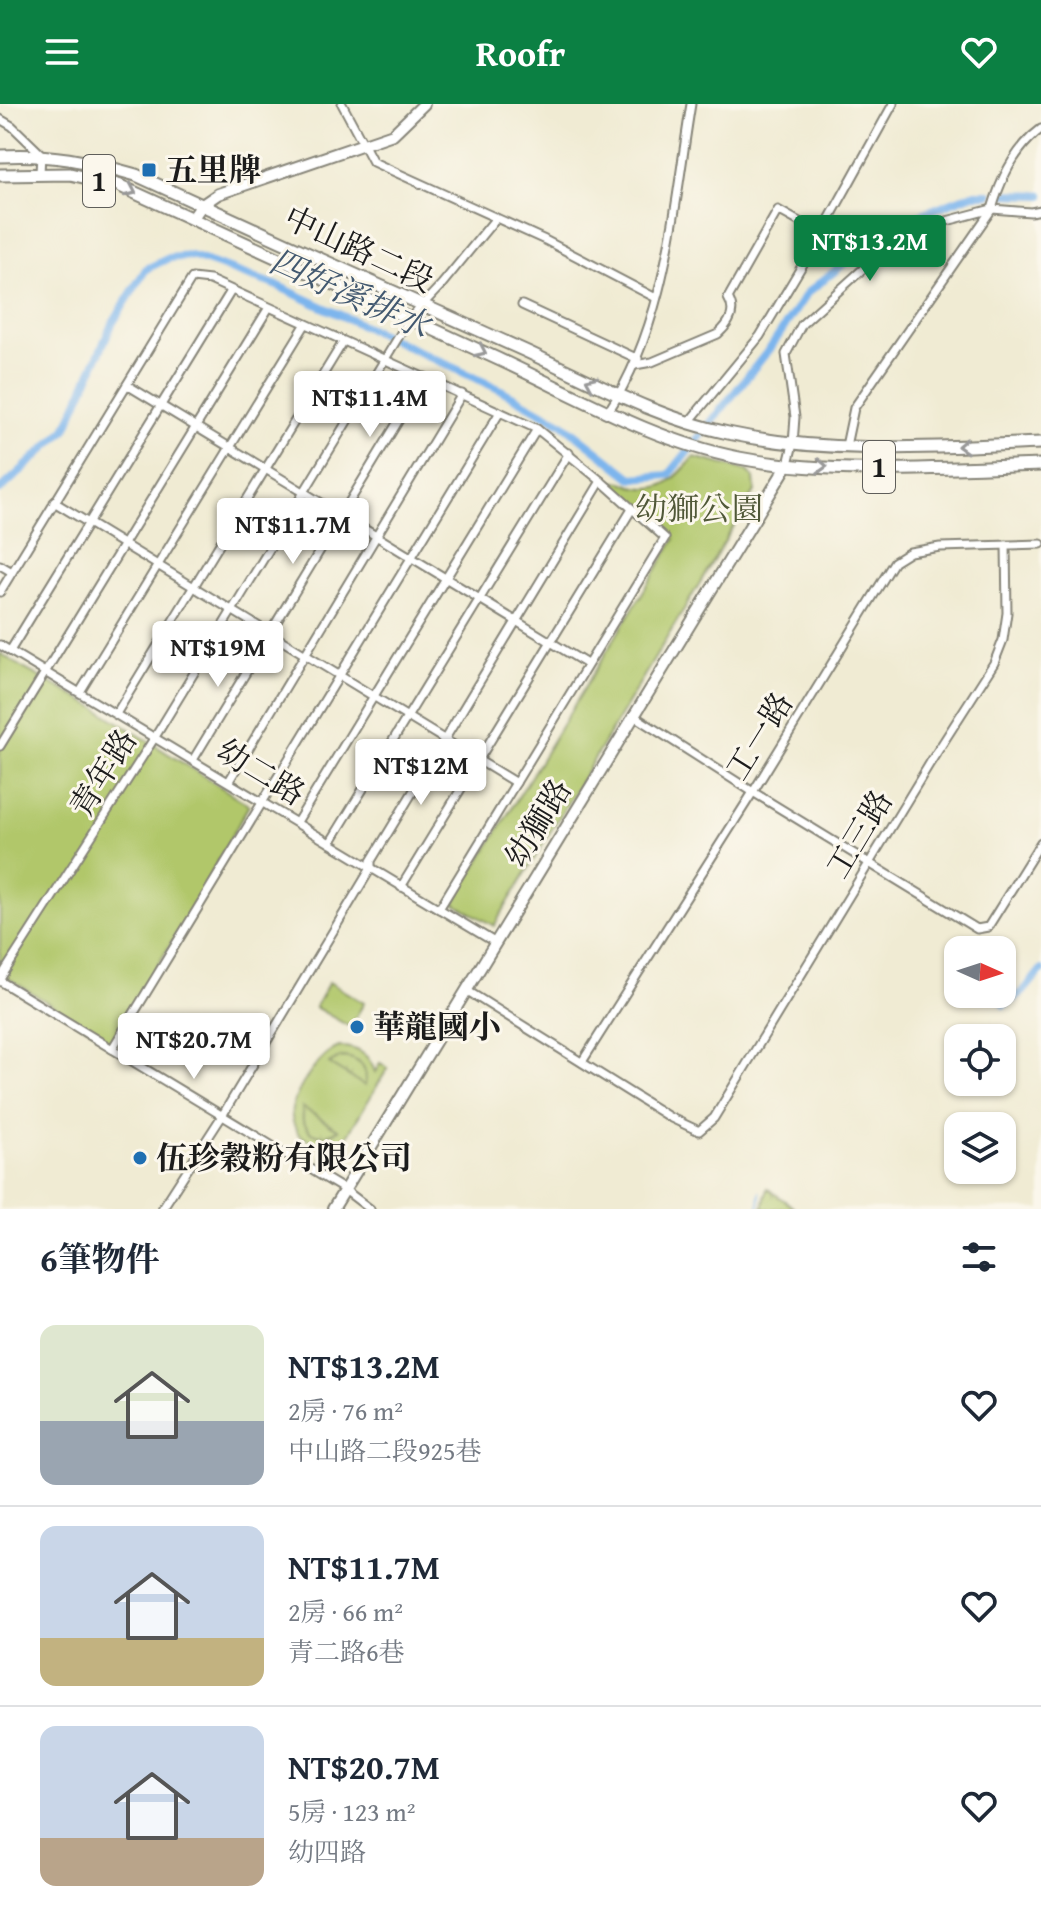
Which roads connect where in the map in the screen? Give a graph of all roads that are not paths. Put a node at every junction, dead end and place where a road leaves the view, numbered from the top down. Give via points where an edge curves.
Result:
1 (342, 104) edge
2 (424, 104) edge
3 (691, 104) edge
4 (893, 104) edge
5 (0, 119) edge
6 (1041, 129) edge
7 (363, 145) junction
8 (41, 154) junction
9 (0, 156) edge
10 (40, 173) junction
11 (0, 175) edge
12 (202, 205) junction
13 (992, 209) junction
14 (1041, 210) edge
15 (496, 218) junction
16 (192, 219) junction
17 (821, 234) junction
18 (231, 291) junction
19 (656, 298) junction
20 (522, 305) dead end
21 (422, 306) junction
22 (268, 309) junction
23 (410, 318) junction
24 (305, 325) junction
25 (343, 342) junction
26 (385, 359) junction
27 (636, 362) junction
28 (425, 377) junction
29 (127, 385) junction
30 (462, 394) junction
31 (619, 395) junction
32 (162, 406) junction
33 (500, 412) junction
34 (608, 412) junction
35 (689, 422) junction
36 (196, 428) junction
37 (537, 429) junction
38 (1041, 443) edge
39 (793, 444) junction
40 (846, 446) junction
41 (231, 448) junction
42 (569, 453) junction
43 (788, 464) junction
44 (1041, 465) edge
45 (266, 469) junction
46 (601, 481) junction
47 (304, 493) junction
48 (54, 502) junction
49 (632, 509) junction
50 (342, 516) junction
51 (89, 523) junction
52 (377, 537) junction
53 (1041, 544) edge
54 (125, 545) junction
55 (1006, 545) junction
56 (411, 558) junction
57 (0, 565) edge
58 (159, 566) junction
59 (12, 572) junction
60 (446, 580) junction
61 (194, 587) junction
62 (0, 592) edge
63 (480, 600) junction
64 (231, 611) junction
65 (516, 622) junction
66 (269, 633) junction
67 (551, 643) junction
68 (0, 645) edge
69 (10, 651) junction
70 (305, 655) junction
71 (587, 664) junction
72 (46, 672) junction
73 (339, 675) junction
74 (80, 692) junction
75 (373, 696) junction
76 (116, 714) junction
77 (634, 716) junction
78 (409, 718) junction
79 (155, 737) junction
80 (444, 739) junction
81 (0, 746) edge
82 (193, 760) junction
83 (478, 760) junction
84 (229, 781) junction
85 (516, 783) junction
86 (753, 792) junction
87 (262, 801) junction
88 (297, 822) junction
89 (1041, 842) edge
90 (330, 843) junction
91 (1032, 856) junction
92 (1041, 860) edge
93 (869, 863) junction
94 (371, 868) junction
95 (401, 887) junction
96 (439, 909) junction
97 (496, 943) junction
98 (0, 980) edge
99 (466, 990) junction
100 (112, 1049) junction
101 (582, 1062) junction
102 (222, 1116) junction
103 (345, 1190) junction
104 (162, 1209) edge
105 (333, 1209) edge
106 (370, 1209) edge

1 - 7 street
2 - 7 street via 393,134
3 - 19 street
4 - 17 street
5 - 8 street
6 - 13 street via 1028,138 1001,179
7 - 12 street via 218,194
7 - 15 street via 373,162
8 - 9 main road, 中山路二段 / 1
8 - 10 street
8 - 12 main road, 中山路二段 / 1 via 136,175
10 - 11 main road, 中山路二段 / 1
10 -> 16 main road, 中山路二段 / 1 via 118,185
12 - 16 street
12 - 21 main road, 中山路二段 / 1
13 - 14 street
13 - 39 street via 924,227 875,258 802,324 786,354 795,417
13 - 40 street via 854,408
15 - 19 street
15 - 21 street, 青年路
16 - 23 main road, 中山路二段 / 1
17 - 27 street via 778,210 728,298 732,315 727,326 652,362
17 - 35 street via 760,336
18 - 22 street
18 - 29 street via 192,278
18 - 32 street
19 - 27 street
20 - 27 street
21 - 23 street, 青年路
31 -> 21 main road, 中山路二段 / 1
22 - 24 street
22 - 36 street
23 - 26 street, 青年路
23 -> 34 main road, 中山路二段 / 1
24 - 25 street
24 - 41 street
25 - 26 street
25 - 45 street
26 - 28 street
26 - 47 street, 青年路
27 - 31 street
28 - 30 street
28 - 50 street
29 - 32 street
29 - 48 street
30 - 33 street
30 - 52 street
31 - 34 street
31 - 35 main road, 中山路二段 / 1
32 - 36 street
32 - 51 street
33 - 37 street
33 - 56 street
34 - 43 main road, 中山路二段 / 1 via 717,452
35 - 39 main road, 1
36 - 41 street
36 - 54 street
37 - 42 street
37 - 60 street
38 -> 40 main road, 1
39 - 40 main road, 1
39 - 43 street
41 - 45 street
41 - 58 street
42 - 46 street
42 - 63 street
43 -> 44 main road, 1
43 - 77 street, 幼獅路
45 - 47 street
45 - 61 street
46 - 49 street
46 - 65 street
47 - 50 street
47 - 64 street, 青年路
48 - 51 street
48 - 59 street
49 - 67 street
49 - 71 street via 665,538
50 - 52 street
50 - 66 street
51 - 54 street
51 - 69 street
52 - 56 street
52 - 70 street
53 - 55 street, 工一路
54 - 58 street
54 - 72 street
55 - 86 street, 工一路 via 940,547 910,552 894,562
55 - 93 street, 工三路 via 1007,613 994,663
56 - 60 street
56 - 73 street
57 - 59 street
58 - 61 street
58 - 74 street
59 - 62 street
60 - 63 street
60 - 75 street
61 - 64 street
61 - 76 street
63 - 65 street
63 - 78 street
64 - 66 street
64 - 79 street, 青年路
65 - 67 street
65 - 80 street
66 - 70 street
66 - 82 street
67 - 71 street
67 - 83 street
68 - 69 street, 幼二路
69 - 72 street, 幼二路
70 - 73 street
70 - 84 street
71 - 85 street
72 - 74 street, 幼二路
72 - 81 street
73 - 75 street
73 - 87 street
74 - 76 street, 幼二路
75 - 78 street
75 - 88 street
76 - 79 street, 幼二路
77 - 86 street
77 - 97 street, 幼獅路
78 - 80 street
78 - 90 street
79 - 82 street, 幼二路
79 - 98 street, 青年路
80 - 83 street
80 - 94 street
82 - 84 street, 幼二路
83 - 85 street
83 - 95 street
84 - 87 street, 幼二路
85 - 96 street
86 - 93 street
86 - 101 street, 工一路
87 - 88 street, 幼二路
87 - 100 street
88 - 90 street, 幼二路
89 - 91 street
90 - 94 street, 幼二路
91 - 92 street
91 - 93 street via 988,927 977,929
93 - 101 street, 工三路 via 714,1118 699,1131
94 - 95 street, 幼二路
94 - 102 street
95 - 96 street, 幼二路
96 - 97 street, 幼二路
97 - 99 street, 幼獅路
98 - 100 street
99 - 101 street
99 - 103 street, 幼獅路
100 - 102 street
102 - 103 street
102 - 104 street
103 - 105 street, 幼獅路
103 - 106 street

